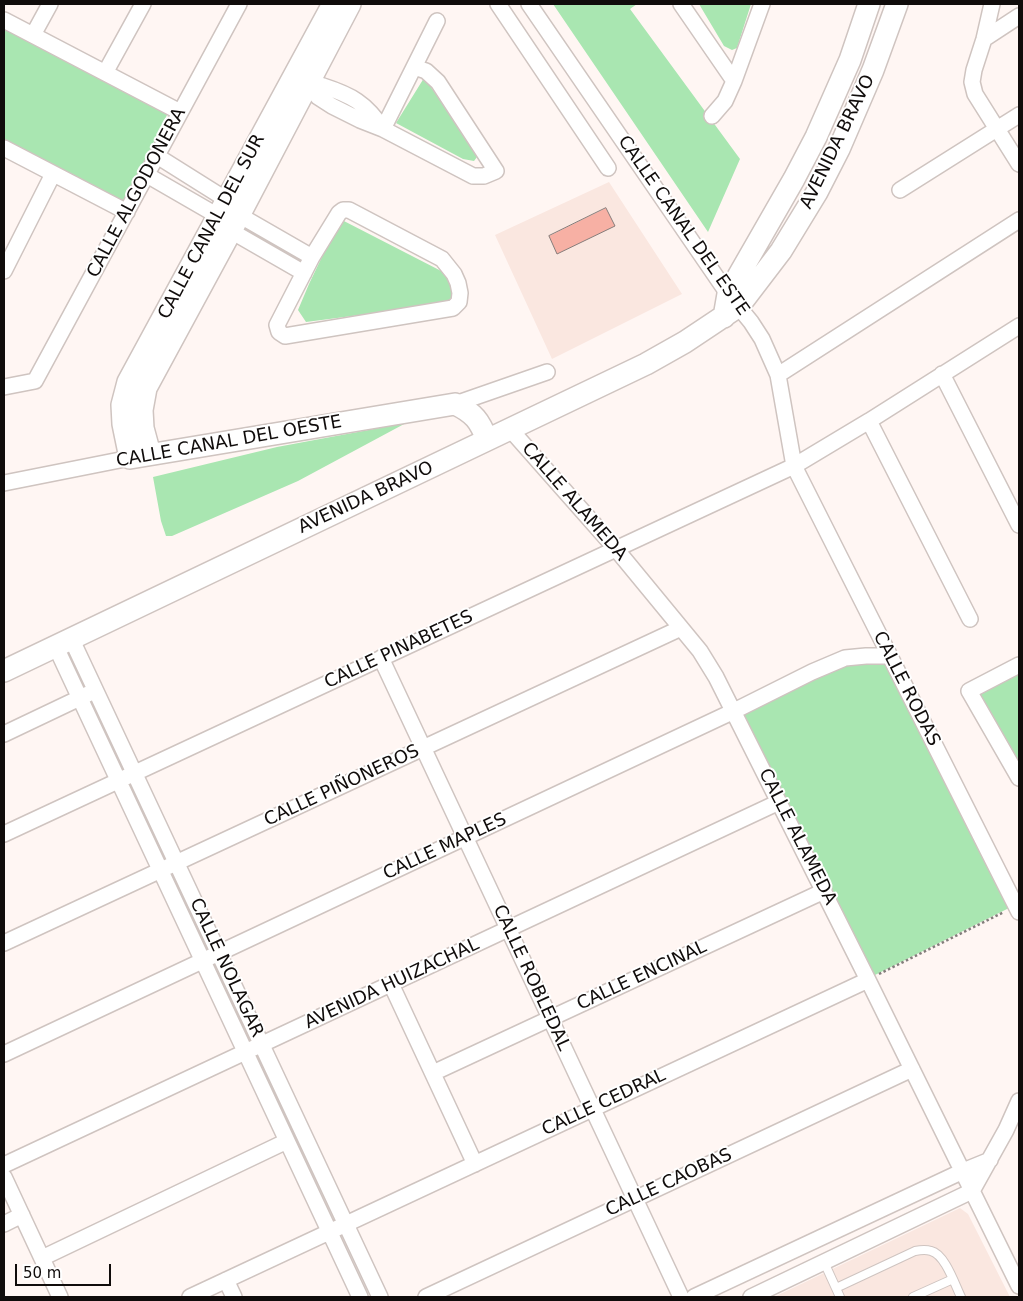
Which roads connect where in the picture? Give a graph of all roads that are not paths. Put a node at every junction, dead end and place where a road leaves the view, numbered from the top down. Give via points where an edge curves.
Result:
1 (50, 4) edge
2 (143, 4) edge
3 (238, 4) edge
4 (333, 4) edge
5 (350, 4) edge
6 (498, 4) edge
7 (529, 4) edge
8 (681, 4) edge
9 (762, 4) edge
10 (868, 4) edge
11 (897, 4) edge
12 (992, 4) edge
13 (1019, 16) edge
14 (4, 20) edge
15 (437, 21) dead end
16 (33, 35) junction
17 (984, 39) junction
18 (414, 67) junction
19 (105, 73) junction
20 (301, 80) junction
21 (734, 81) junction
22 (180, 112) junction
23 (1019, 115) edge
24 (712, 116) dead end
25 (382, 129) junction
26 (997, 129) junction
27 (816, 137) junction
28 (4, 148) edge
29 (839, 149) junction
30 (157, 156) junction
31 (1019, 164) edge
32 (608, 168) dead end
33 (53, 174) junction
34 (147, 174) junction
35 (900, 190) dead end
36 (126, 212) junction
37 (229, 215) junction
38 (1019, 220) edge
39 (312, 257) junction
40 (4, 271) edge
41 (304, 273) junction
42 (730, 305) junction
43 (1019, 326) edge
44 (547, 372) dead end
45 (942, 374) junction
46 (778, 375) junction
47 (4, 388) edge
48 (455, 404) junction
49 (869, 421) junction
50 (510, 429) junction
51 (487, 440) junction
52 (140, 456) junction
53 (794, 466) junction
54 (4, 483) edge
55 (1019, 525) edge
56 (616, 549) junction
57 (970, 619) dead end
58 (681, 628) junction
59 (63, 642) junction
60 (890, 656) junction
61 (381, 658) junction
62 (1019, 665) edge
63 (4, 671) edge
64 (96, 690) junction
65 (80, 698) junction
66 (734, 711) junction
67 (4, 734) edge
68 (423, 748) junction
69 (134, 773) junction
70 (1019, 778) edge
71 (118, 780) junction
72 (779, 802) junction
73 (4, 834) edge
74 (465, 837) junction
75 (176, 863) junction
76 (160, 870) junction
77 (824, 891) junction
78 (1018, 909) edge
79 (508, 929) junction
80 (4, 943) edge
81 (219, 953) junction
82 (203, 960) junction
83 (868, 980) junction
84 (391, 984) junction
85 (550, 1018) junction
86 (262, 1045) junction
87 (246, 1052) junction
88 (4, 1054) edge
89 (912, 1069) junction
90 (433, 1073) junction
91 (1019, 1101) edge
92 (592, 1109) junction
93 (287, 1141) junction
94 (990, 1160) junction
95 (475, 1164) junction
96 (4, 1166) edge
97 (962, 1171) junction
98 (4, 1177) edge
99 (972, 1191) junction
100 (635, 1199) junction
101 (22, 1216) junction
102 (4, 1224) edge
103 (346, 1224) junction
104 (330, 1232) junction
105 (42, 1258) junction
106 (824, 1262) junction
107 (953, 1279) junction
108 (226, 1280) junction
109 (1019, 1286) edge
110 (836, 1288) junction
111 (58, 1297) edge
112 (190, 1297) edge
113 (234, 1297) edge
114 (360, 1297) edge
115 (380, 1297) edge
116 (426, 1297) edge
117 (681, 1297) edge
118 (694, 1297) edge
119 (751, 1297) edge
120 (840, 1297) edge
121 (913, 1297) edge
122 (961, 1297) edge

1 - 16 street
2 - 19 street
3 - 22 street, CALLE ALGODONERA
4 - 20 main road, CALLE CANAL DEL SUR
5 - 20 main road, CALLE CANAL DEL SUR
6 - 32 street, CALLE CANAL DEL ESTE
7 - 42 street, CALLE CANAL DEL ESTE
8 - 21 street
9 - 21 street
10 - 27 main road, AVENIDA BRAVO via 850,60
11 - 29 main road, AVENIDA BRAVO
12 - 17 street
13 - 17 street
14 - 16 street
15 - 18 street
16 - 19 street
17 - 26 street via 972,82 975,94
18 - 25 street
18 - 25 street via 426,71 438,82 496,171 473,176
19 - 22 street
20 - 25 street via 332,106
20 - 37 main road, CALLE CANAL DEL SUR
21 - 24 street via 725,101
22 - 30 street, CALLE ALGODONERA
23 - 26 street
26 - 31 street
26 - 35 street
27 - 29 main road
27 - 42 main road, AVENIDA BRAVO
28 - 33 street
29 - 42 main road, AVENIDA BRAVO via 781,251
30 - 34 street, CALLE ALGODONERA
30 - 37 street
33 - 36 street
33 - 40 street
34 - 36 street, CALLE ALGODONERA
34 - 37 street
36 - 47 street, CALLE ALGODONERA via 35,381
37 - 39 street
37 - 41 street
37 - 52 main road, CALLE CANAL DEL SUR via 128,382 122,405 123,424
38 - 46 street
39 - 41 street
39 - 41 street via 339,214 349,210 442,259 458,283 459,302 453,308 285,336 277,325
42 - 46 street, CALLE CANAL DEL ESTE via 762,339
42 - 50 main road, AVENIDA BRAVO via 685,342 646,364
43 - 45 street, CALLE PINABETES
44 - 48 street, CALLE CANAL DEL OESTE
45 - 49 street, CALLE PINABETES
45 - 55 street
46 - 53 street, CALLE CANAL DEL ESTE
48 - 51 main road via 477,419
48 - 52 main road, CALLE CANAL DEL OESTE
49 - 53 street, CALLE PINABETES
49 - 57 street
50 - 51 main road, AVENIDA BRAVO
50 - 56 street, CALLE ALAMEDA
51 - 59 main road, AVENIDA BRAVO
52 - 54 street, CALLE CANAL DEL OESTE
53 - 56 street, CALLE PINABETES
53 - 60 street, CALLE RODAS
56 - 58 street, CALLE ALAMEDA
56 - 61 street, CALLE PINABETES
58 - 66 street, CALLE ALAMEDA via 700,651
58 - 68 street, CALLE PIÑONEROS
59 - 63 main road, AVENIDA BRAVO
59 - 64 street, CALLE NOLAGAR
59 - 65 street, CALLE NOLAGAR
60 - 66 street, CALLE MAPLES via 845,658
60 - 78 street, CALLE RODAS
61 - 68 street, CALLE ROBLEDAL
61 - 69 street, CALLE PINABETES
62 - 70 street via 969,691
64 - 65 street
64 - 69 street, CALLE NOLAGAR
65 - 67 street
65 - 71 street, CALLE NOLAGAR
66 - 72 street, CALLE ALAMEDA
66 - 74 street, CALLE MAPLES
68 - 74 street, CALLE ROBLEDAL
68 - 75 street, CALLE PIÑONEROS
69 - 71 street, CALLE PINABETES
69 - 75 street, CALLE NOLAGAR
71 - 73 street, CALLE PINABETES
71 - 76 street, CALLE NOLAGAR
72 - 77 street, CALLE ALAMEDA
72 - 79 street, AVENIDA HUIZACHAL
74 - 79 street, CALLE ROBLEDAL
74 - 81 street, CALLE MAPLES
75 - 76 street, CALLE PIÑONEROS
75 - 81 street, CALLE NOLAGAR
76 - 80 street, CALLE PIÑONEROS
76 - 82 street, CALLE NOLAGAR
77 - 83 street, CALLE ALAMEDA
77 - 85 street, CALLE ENCINAL
79 - 84 street, AVENIDA HUIZACHAL
79 - 85 street, CALLE ROBLEDAL
81 - 82 street, CALLE MAPLES
81 - 86 street, CALLE NOLAGAR
82 - 87 street, CALLE NOLAGAR
82 - 88 street, CALLE MAPLES
83 - 89 street, CALLE ALAMEDA
83 - 92 street, CALLE CEDRAL
84 - 86 street, AVENIDA HUIZACHAL
84 - 90 street
85 - 90 street, CALLE ENCINAL
85 - 92 street, CALLE ROBLEDAL
86 - 87 street, AVENIDA HUIZACHAL
86 - 103 street, CALLE NOLAGAR
87 - 93 street, CALLE NOLAGAR
87 - 96 street, AVENIDA HUIZACHAL
89 - 97 street, CALLE ALAMEDA
89 - 100 street, CALLE CAOBAS
90 - 95 street
91 - 94 street
92 - 95 street, CALLE CEDRAL
92 - 100 street, CALLE ROBLEDAL
93 - 104 street, CALLE NOLAGAR
93 - 105 street
94 - 97 street
94 - 99 street
95 - 103 street, CALLE CEDRAL
97 - 99 street, CALLE ALAMEDA
97 - 118 street
98 - 101 street
99 - 106 street
99 - 109 street, CALLE ALAMEDA
100 - 116 street, CALLE CAOBAS
100 - 117 street, CALLE ROBLEDAL
101 - 102 street
101 - 105 street
103 - 104 street, CALLE CEDRAL
103 - 115 street, CALLE NOLAGAR
104 - 108 street, CALLE CEDRAL
104 - 114 street, CALLE NOLAGAR
105 - 111 street
106 - 110 lane
106 - 119 street
107 - 110 lane via 940,1257 932,1251 923,1250
107 - 121 lane
107 - 122 lane
108 - 112 street, CALLE CEDRAL
108 - 113 street
110 - 120 lane

